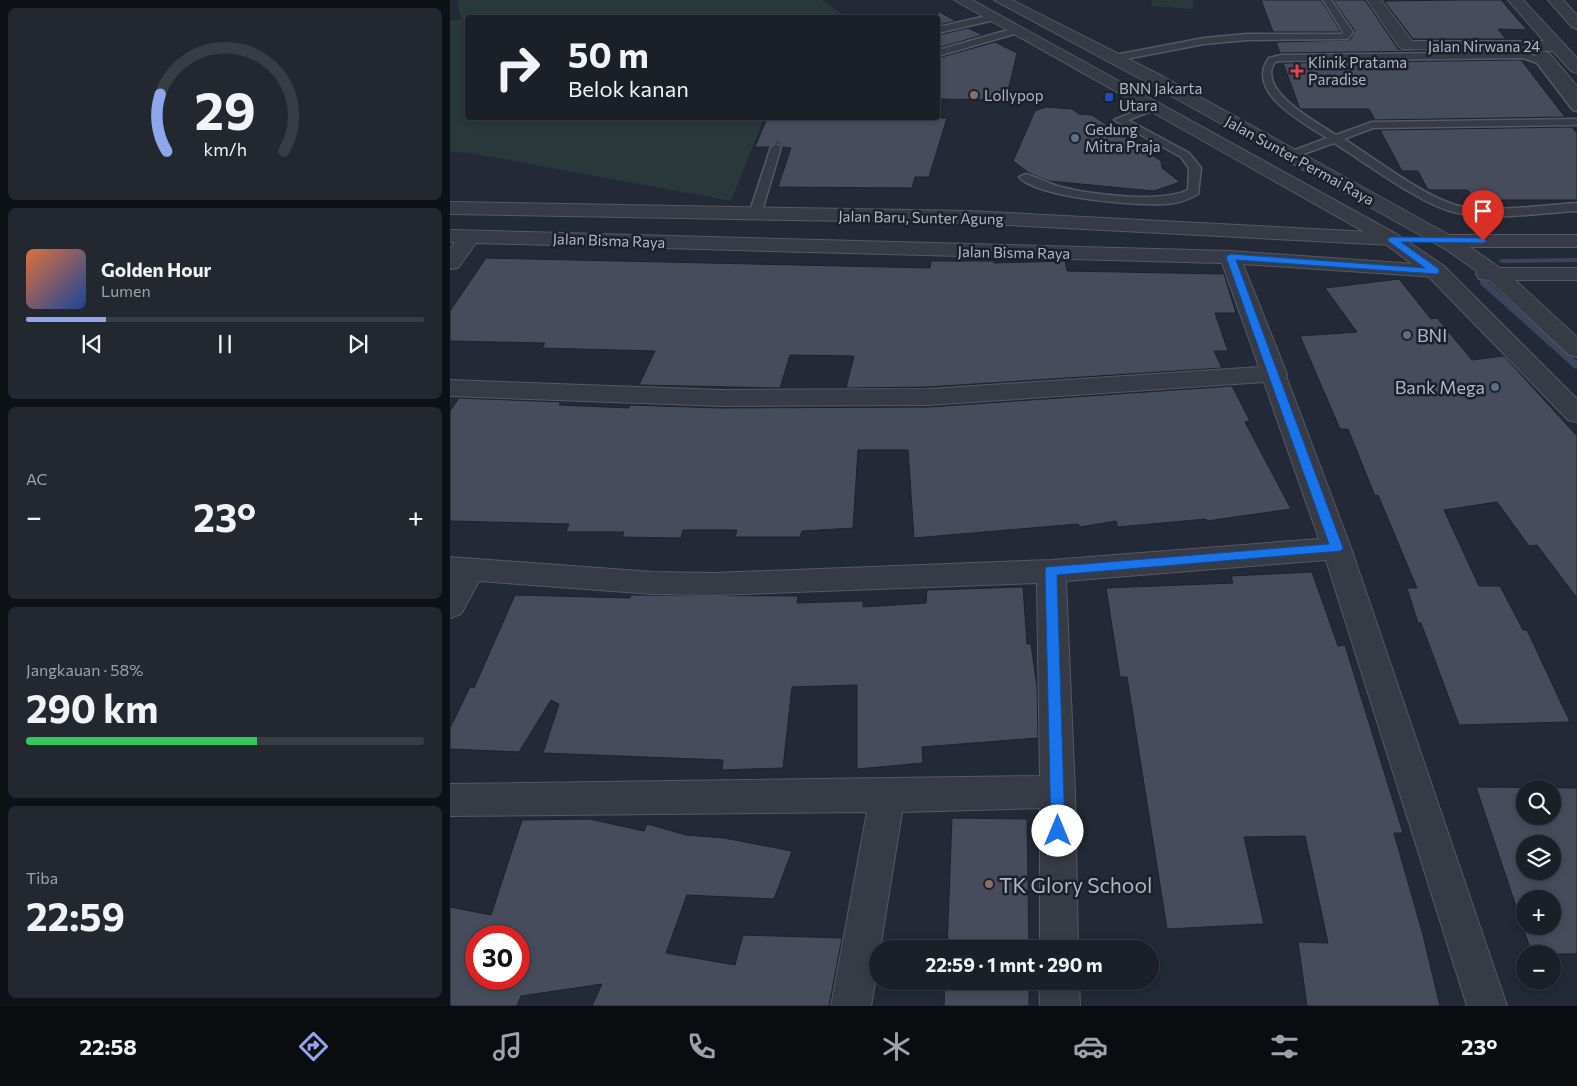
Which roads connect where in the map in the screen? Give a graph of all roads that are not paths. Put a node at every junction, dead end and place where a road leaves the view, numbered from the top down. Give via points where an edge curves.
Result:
1 (960, 0) edge
2 (1001, 0) edge
3 (1327, 0) edge
4 (1374, 0) edge
5 (1516, 0) edge
6 (1556, 1) edge
7 (1577, 2) edge
8 (992, 18) junction
9 (1577, 24) edge
10 (940, 30) edge
11 (1015, 31) junction
12 (1535, 46) junction
13 (1557, 46) junction
14 (940, 52) edge
15 (1115, 58) junction
16 (1577, 68) edge
17 (1577, 97) edge
18 (1153, 107) junction
19 (1577, 108) edge
20 (1577, 122) edge
21 (1335, 138) junction
22 (776, 147) dead end
23 (1291, 155) junction
24 (1025, 177) dead end
25 (1577, 207) edge
26 (450, 208) edge
27 (756, 214) junction
28 (460, 236) edge
29 (1392, 239) junction
30 (1445, 241) junction
31 (1577, 241) edge
32 (1230, 257) junction
33 (450, 263) edge
34 (1436, 271) junction
35 (1495, 274) junction
36 (1577, 274) edge
37 (1574, 350) edge
38 (1533, 357) junction
39 (1275, 374) junction
40 (450, 388) edge
41 (1577, 414) edge
42 (1337, 548) junction
43 (460, 569) edge
44 (1051, 571) junction
45 (450, 606) edge
46 (1058, 792) junction
47 (887, 796) junction
48 (450, 800) edge
49 (1059, 940) edge
50 (1059, 990) edge
51 (851, 1006) edge
52 (1060, 1006) edge
53 (1487, 1006) edge

1 - 8 street, Jalan Sunter Permai Raya
2 - 15 street, Jalan Sunter Permai Raya
3 - 15 lane via 1348,32 1345,37 1213,40
4 - 12 street, Jalan Nirwana 24 via 1405,44
5 - 13 street
6 - 7 street
6 - 9 street
8 - 10 lane
8 - 11 street, Jalan Sunter Permai Raya
11 - 14 lane
11 - 18 street, Jalan Sunter Permai Raya
12 - 13 street, Jalan Nirwana 24
12 - 17 street
13 - 16 street
15 - 23 street, Jalan Sunter Permai Raya
18 - 24 lane via 1119,120 1185,155 1195,168 1194,192 1180,199 1164,200 1069,193 1043,187
18 - 29 street, Jalan Sunter Permai Raya
19 - 21 lane via 1540,61 1533,57 1272,60 1268,67 1268,82 1287,108
20 - 21 lane via 1390,123 1372,125
21 - 23 lane
21 - 25 lane via 1428,197 1453,208 1481,212
22 - 27 lane
23 - 30 street, Jalan Sunter Permai Raya
26 - 27 street, Jalan Baru, Sunter Agung
27 - 29 street, Jalan Baru, Sunter Agung via 970,217
28 - 32 street, Jalan Bisma Raya
28 - 33 street
29 - 30 street
29 - 34 street, Jalan Sunter Permai Raya
30 - 31 street
30 - 35 street, Jalan Sunter Permai Raya
32 - 34 street, Jalan Bisma Raya
32 - 39 street
34 - 35 street, Jalan Bisma Raya
34 - 38 street, Jalan Sunter Permai Raya
35 - 36 street, Jalan Bisma Raya
35 - 37 street, Jalan Sunter Permai Raya
37 - 38 street
38 - 41 street, Jalan Sunter Permai Raya
39 - 40 street via 929,397 722,398
39 - 42 street
42 - 44 street
42 - 53 street
43 - 44 street via 653,583 714,584
43 - 45 street
44 - 46 street
46 - 47 street
46 - 49 street
47 - 48 street
47 - 51 street
50 - 52 street

